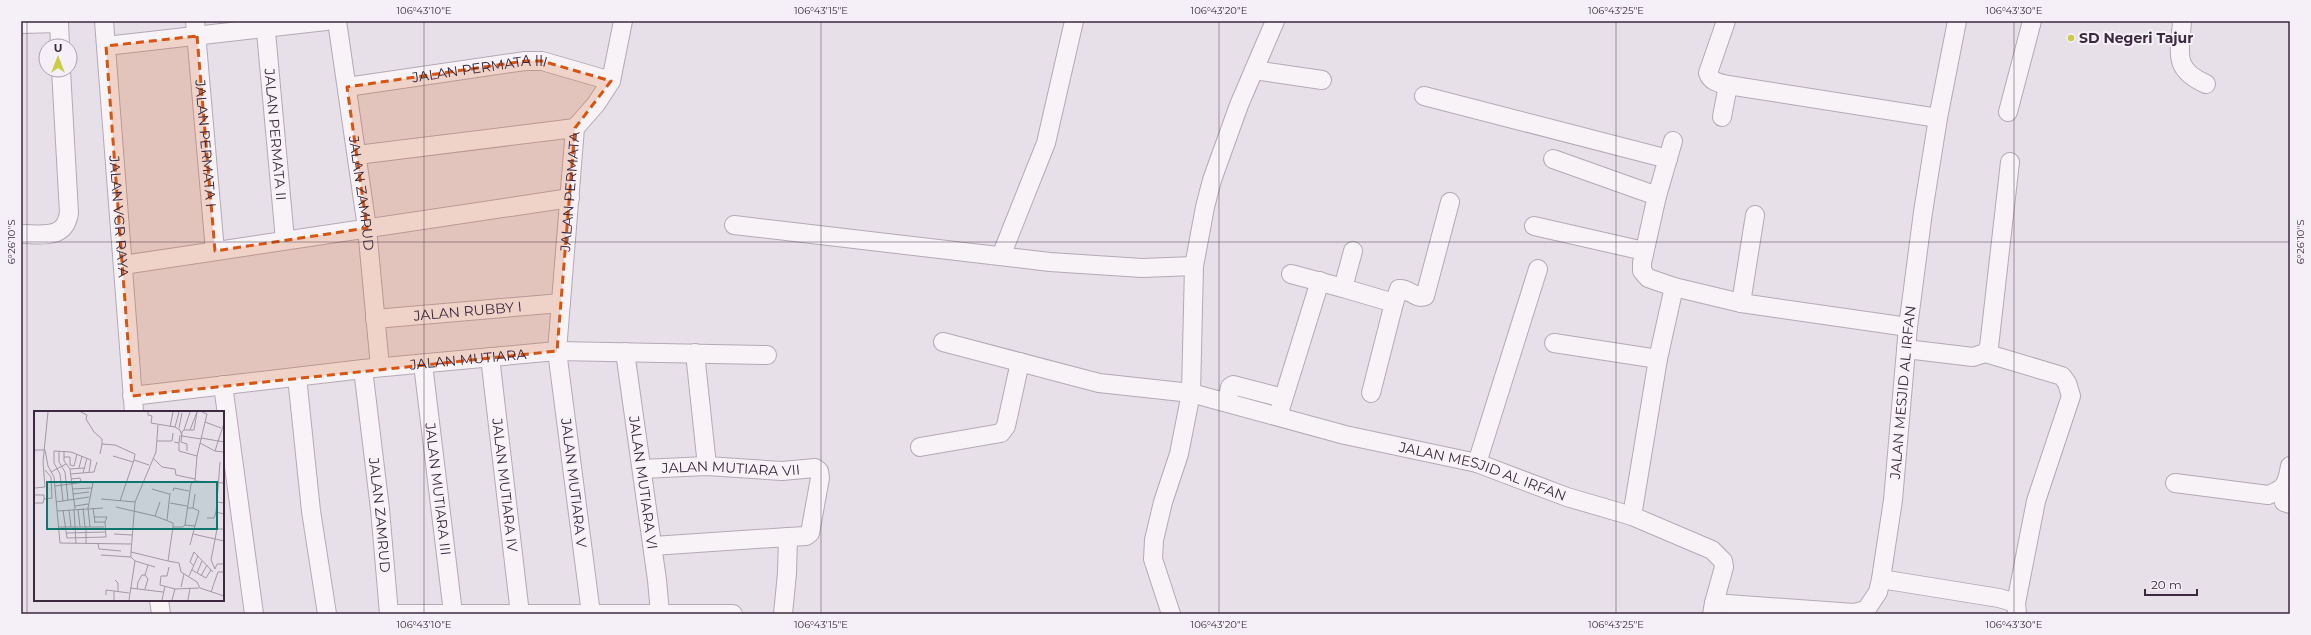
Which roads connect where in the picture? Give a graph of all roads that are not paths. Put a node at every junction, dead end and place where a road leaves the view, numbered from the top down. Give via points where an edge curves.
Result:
1 (104, 21) edge
2 (326, 21) edge
3 (337, 21) edge
4 (623, 21) edge
5 (1074, 21) edge
6 (1275, 21) edge
7 (1726, 21) edge
8 (1957, 21) edge
9 (2032, 21) edge
10 (2182, 21) edge
11 (59, 22) edge
12 (21, 24) edge
13 (266, 25) edge
14 (196, 28) edge
15 (60, 38) edge
16 (106, 46) junction
17 (1254, 70) junction
18 (61, 78) edge
19 (611, 80) junction
20 (1322, 80) dead end
21 (2206, 84) dead end
22 (1728, 85) junction
23 (347, 87) junction
24 (1424, 96) dead end
25 (2008, 112) dead end
26 (1722, 117) dead end
27 (1938, 118) junction
28 (575, 128) junction
29 (1673, 142) dead end
30 (357, 155) junction
31 (1668, 159) junction
32 (1553, 160) dead end
33 (2010, 162) dead end
34 (1657, 196) junction
35 (570, 198) junction
36 (1450, 202) dead end
37 (1755, 215) dead end
38 (734, 225) dead end
39 (1534, 226) dead end
40 (367, 228) junction
41 (21, 234) edge
42 (285, 240) junction
43 (215, 251) junction
44 (1353, 251) dead end
45 (1644, 251) junction
46 (1001, 256) junction
47 (123, 265) junction
48 (1194, 266) junction
49 (1538, 269) dead end
50 (1291, 274) dead end
51 (1320, 281) junction
52 (1674, 287) junction
53 (1343, 288) junction
54 (1394, 302) junction
55 (561, 303) junction
56 (1741, 303) junction
57 (375, 318) junction
58 (1908, 327) junction
59 (943, 342) dead end
60 (1554, 343) dead end
61 (1906, 349) junction
62 (557, 351) junction
63 (625, 352) junction
64 (695, 353) junction
65 (1985, 353) junction
66 (767, 355) dead end
67 (490, 357) junction
68 (1658, 359) junction
69 (1020, 362) junction
70 (423, 364) junction
71 (371, 368) junction
72 (297, 377) junction
73 (223, 385) junction
74 (1190, 394) junction
75 (1371, 394) dead end
76 (1283, 398) junction
77 (1227, 402) junction
78 (133, 404) edge
79 (1278, 416) junction
80 (920, 447) dead end
81 (1477, 463) junction
82 (707, 466) junction
83 (2290, 466) edge
84 (642, 469) junction
85 (2175, 483) dead end
86 (1632, 516) junction
87 (788, 537) junction
88 (652, 546) junction
89 (1881, 579) junction
90 (159, 601) edge
91 (2016, 608) edge
92 (1713, 609) edge
93 (161, 614) edge
94 (254, 614) edge
95 (327, 614) edge
96 (389, 614) edge
97 (396, 614) edge
98 (453, 614) edge
99 (520, 614) edge
100 (538, 614) edge
101 (585, 614) edge
102 (591, 614) edge
103 (599, 614) edge
104 (660, 614) edge
105 (733, 614) edge
106 (783, 614) edge
107 (1170, 614) edge

1 - 16 street, JALAN VGR RAYA
2 - 13 street
3 - 23 street, JALAN ZAMRUD
4 - 19 street, JALAN PERMATA
5 - 46 street via 1046,143
6 - 17 street
7 - 22 street via 1708,72 1714,81
8 - 27 street, JALAN MESJID AL IRFAN
9 - 25 street
10 - 21 street via 2182,67 2188,75
11 - 12 street
11 - 15 street
13 - 14 street
13 - 42 street, JALAN PERMATA II
14 - 16 street
14 - 43 street, JALAN PERMATA I
16 - 47 street, JALAN VGR RAYA
17 - 20 street
17 - 48 street via 1212,180
18 - 41 street via 68,222 56,233
19 - 23 street, JALAN PERMATA III via 542,61 525,61
19 - 28 street, JALAN PERMATA via 596,104
22 - 26 street
22 - 27 street
23 - 30 street, JALAN ZAMRUD
24 - 31 street
27 - 58 street, JALAN MESJID AL IRFAN
28 - 30 street
28 - 35 street, JALAN PERMATA
29 - 31 street
30 - 40 street, JALAN ZAMRUD
31 - 34 street
32 - 34 street
33 - 65 street via 1991,339
34 - 45 street
35 - 40 street
35 - 55 street, JALAN PERMATA
36 - 54 street via 1426,296 1420,297 1399,289
37 - 56 street
38 - 46 street
39 - 45 street
40 - 42 street
40 - 57 street, JALAN ZAMRUD
42 - 43 street
43 - 47 street
44 - 53 street
45 - 52 street via 1642,271 1648,278
46 - 48 street via 1142,268
47 - 78 street, JALAN VGR RAYA
48 - 74 street
49 - 81 street
50 - 51 street
51 - 53 street
51 - 76 street
52 - 56 street
52 - 68 street
53 - 54 street
54 - 75 street
55 - 57 street, JALAN RUBBY I
55 - 62 street, JALAN PERMATA
56 - 58 street
57 - 71 street, JALAN ZAMRUD
58 - 61 street, JALAN MESJID AL IRFAN
59 - 69 street, JALAN MESJID AL IRFAN
60 - 68 street
61 - 65 street via 1973,357
61 - 89 street, JALAN MESJID AL IRFAN via 1893,500
62 - 63 street, JALAN MUTIARA
62 - 67 street, JALAN MUTIARA
62 - 102 street, JALAN MUTIARA V
63 - 64 street, JALAN MUTIARA
63 - 84 street, JALAN MUTIARA VI
64 - 66 street, JALAN MUTIARA
64 - 82 street
65 - 91 street via 2062,376 2071,396 2036,501
67 - 70 street, JALAN MUTIARA
67 - 99 street, JALAN MUTIARA IV
68 - 86 street
69 - 74 street, JALAN MESJID AL IRFAN via 1099,384
69 - 80 street via 1006,426 1001,433
70 - 71 street, JALAN MUTIARA
70 - 98 street, JALAN MUTIARA III
71 - 72 street, JALAN MUTIARA
71 - 96 street, JALAN ZAMRUD
72 - 73 street, JALAN MUTIARA
72 - 95 street via 310,511
73 - 78 street, JALAN MUTIARA
73 - 94 street
74 - 77 street, JALAN MESJID AL IRFAN
74 - 107 street via 1179,454 1154,540 1153,559
76 - 77 street via 1233,385 1230,387
76 - 79 street
77 - 79 street, JALAN MESJID AL IRFAN
79 - 81 street, JALAN MESJID AL IRFAN via 1345,435
81 - 86 street, JALAN MESJID AL IRFAN via 1567,497
82 - 84 street, JALAN MUTIARA VII
82 - 87 street, JALAN MUTIARA VII via 782,471 815,468 819,471 810,533 806,536
83 - 85 street via 2288,480 2281,491 2268,495
84 - 88 street, JALAN MUTIARA VI
86 - 92 street, JALAN MESJID AL IRFAN via 1712,550 1720,556 1724,567
87 - 88 street
87 - 106 street
88 - 104 street, JALAN MUTIARA VI
89 - 91 street
89 - 92 street, JALAN MESJID AL IRFAN via 1873,602 1866,610 1854,613
90 - 93 street
97 - 98 street
98 - 99 street
99 - 100 street
100 - 101 street
103 - 104 street
104 - 105 street

